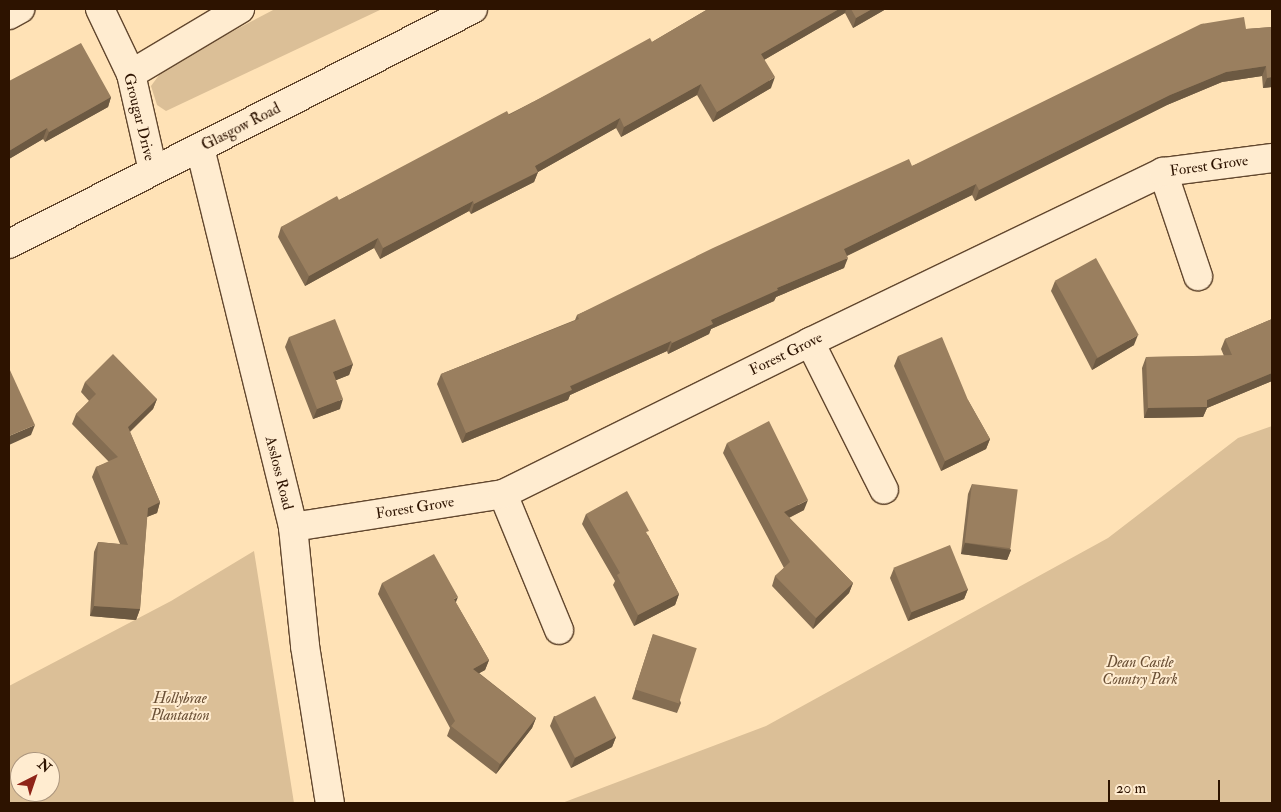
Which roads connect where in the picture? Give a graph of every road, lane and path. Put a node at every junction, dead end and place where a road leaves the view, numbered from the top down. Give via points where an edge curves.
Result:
1 (20, 9) edge
2 (100, 9) edge
3 (240, 9) edge
4 (473, 9) edge
5 (9, 15) edge
6 (130, 74) junction
7 (200, 148) junction
8 (1272, 158) edge
9 (153, 171) junction
10 (1163, 172) junction
11 (9, 244) edge
12 (1198, 276) dead end
13 (810, 342) junction
14 (884, 490) dead end
15 (503, 494) junction
16 (292, 527) junction
17 (559, 630) dead end
18 (330, 803) edge

1 - 5 street
2 - 6 street, Grougar Drive
3 - 6 street
4 - 7 street, Glasgow Road
6 - 9 street, Grougar Drive
7 - 9 street, Glasgow Road
7 - 16 street, Assloss Road
8 - 10 street, Forest Grove
9 - 11 street, Glasgow Road
10 - 12 street
10 - 13 street, Forest Grove
13 - 14 street
13 - 15 street, Forest Grove
15 - 16 street, Forest Grove
15 - 17 street
16 - 18 street, Assloss Road

